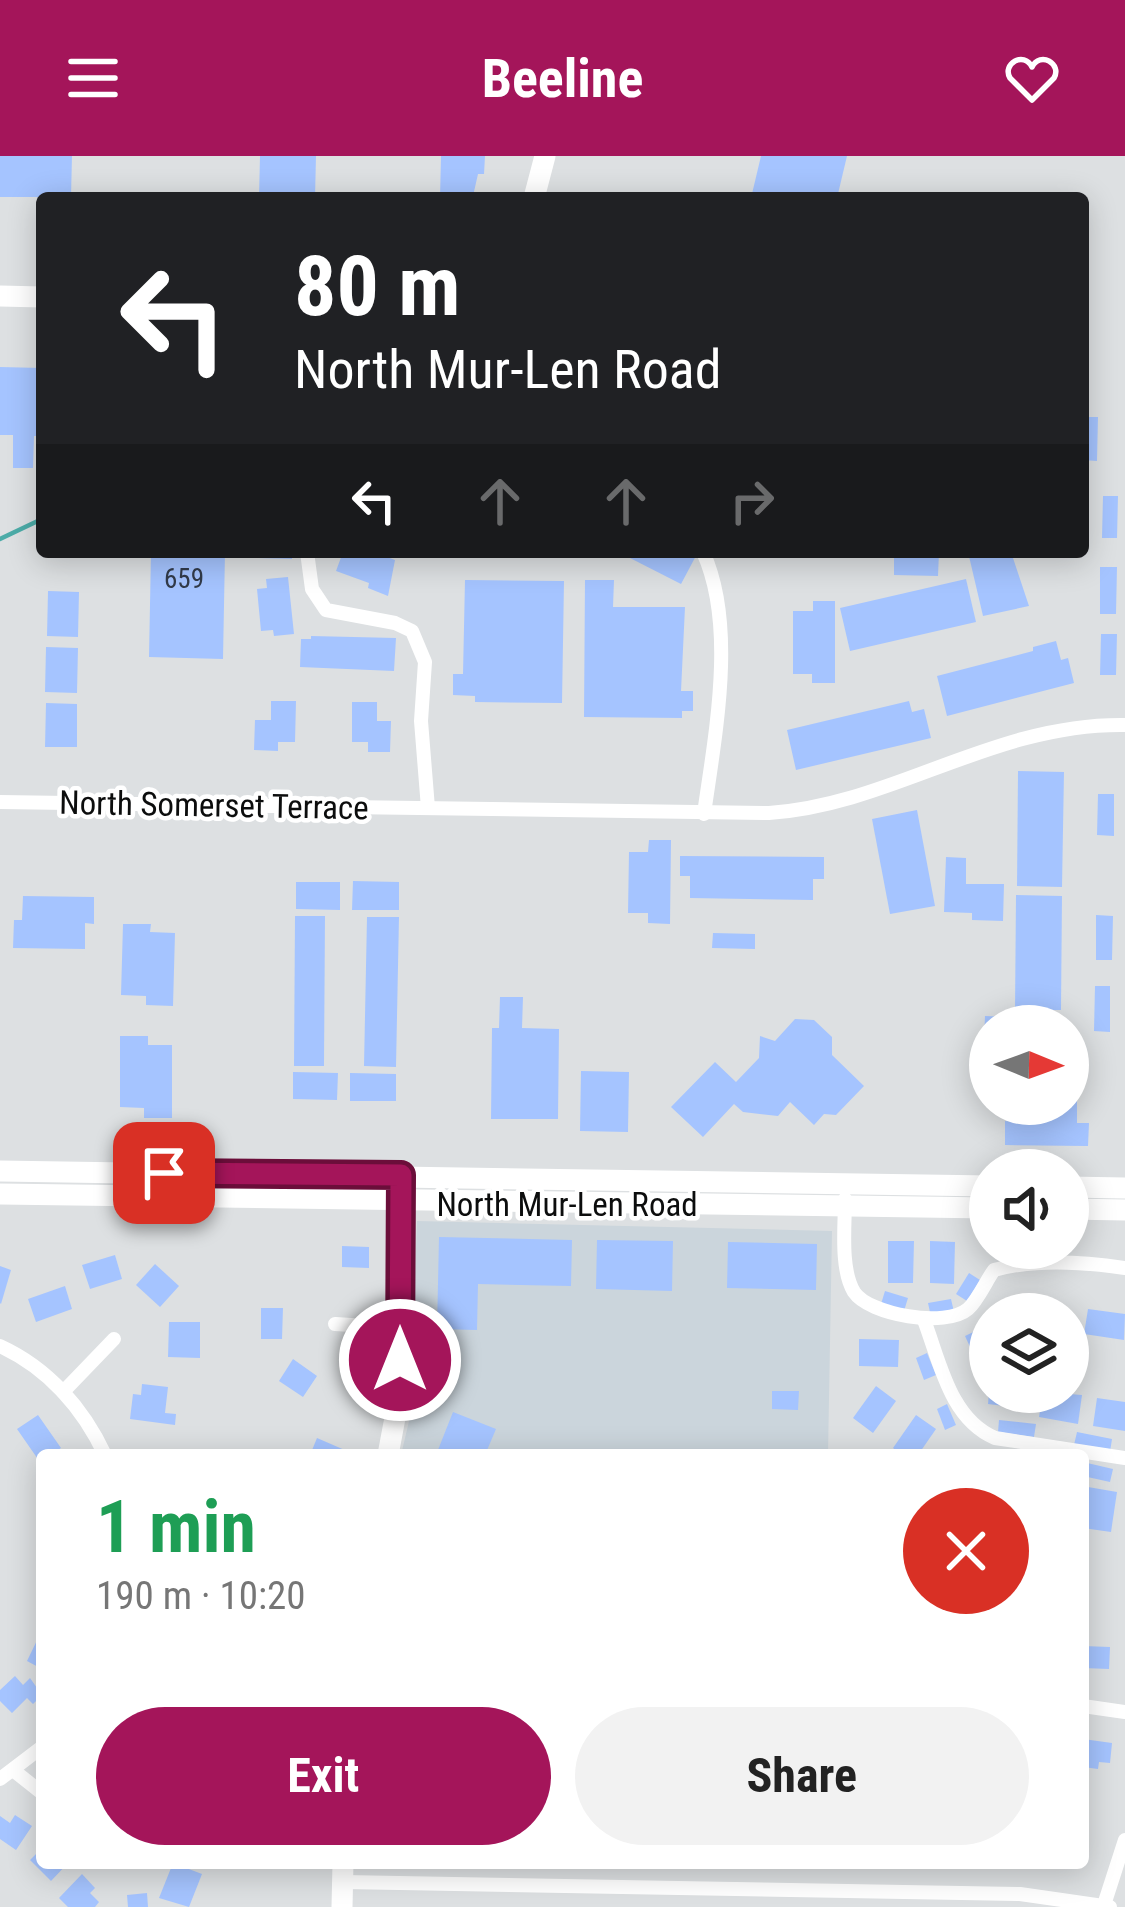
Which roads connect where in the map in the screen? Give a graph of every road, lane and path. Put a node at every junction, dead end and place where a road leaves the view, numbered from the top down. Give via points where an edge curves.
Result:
1 (545, 156) edge
2 (536, 192) edge
3 (0, 296) edge
4 (36, 297) edge
5 (308, 558) edge
6 (706, 558) edge
7 (1125, 725) edge
8 (0, 802) edge
9 (428, 808) junction
10 (704, 814) junction
11 (0, 1171) edge
12 (401, 1175) junction
13 (969, 1187) edge
14 (1089, 1187) edge
15 (1125, 1188) edge
16 (0, 1194) edge
17 (845, 1195) junction
18 (400, 1202) junction
19 (969, 1206) edge
20 (1089, 1209) edge
21 (1125, 1210) edge
22 (1125, 1268) edge
23 (924, 1320) junction
24 (335, 1324) dead end
25 (400, 1328) junction
26 (114, 1339) dead end
27 (0, 1346) edge
28 (63, 1392) junction
29 (102, 1449) edge
30 (389, 1449) edge
31 (1066, 1449) edge
32 (1089, 1452) edge
33 (1125, 1458) edge
34 (1089, 1707) edge
35 (1125, 1712) edge
36 (36, 1752) edge
37 (6, 1774) edge
38 (36, 1790) edge
39 (1125, 1840) edge
40 (343, 1873) edge
41 (1107, 1906) edge
42 (342, 1907) edge

1 - 2 main road
3 - 4 main road
5 - 9 street via 312,590 326,610 412,631 425,662
6 - 10 street via 720,608
7 - 10 street, North Somerset Terrace via 1054,730 981,749 818,808
8 - 9 street, North Somerset Terrace
9 - 10 street, North Somerset Terrace
11 - 12 main road, North Mur-Len Road
12 - 17 main road, North Mur-Len Road
12 - 18 main road
13 - 17 main road, North Mur-Len Road
14 - 15 main road
16 - 18 main road, North Mur-Len Road
17 - 18 main road, North Mur-Len Road
17 - 19 main road, North Mur-Len Road
17 - 23 street via 851,1289 862,1301
18 - 25 main road
20 - 21 main road
22 - 23 street via 1010,1265 994,1270 970,1308
23 - 31 street via 965,1420 995,1438
24 - 25 street
25 - 30 main road
26 - 28 street
27 - 28 street
28 - 29 street
32 - 33 street
34 - 35 street
36 - 37 street
37 - 38 street
39 - 41 street
40 - 41 street via 1020,1894
40 - 42 main road

